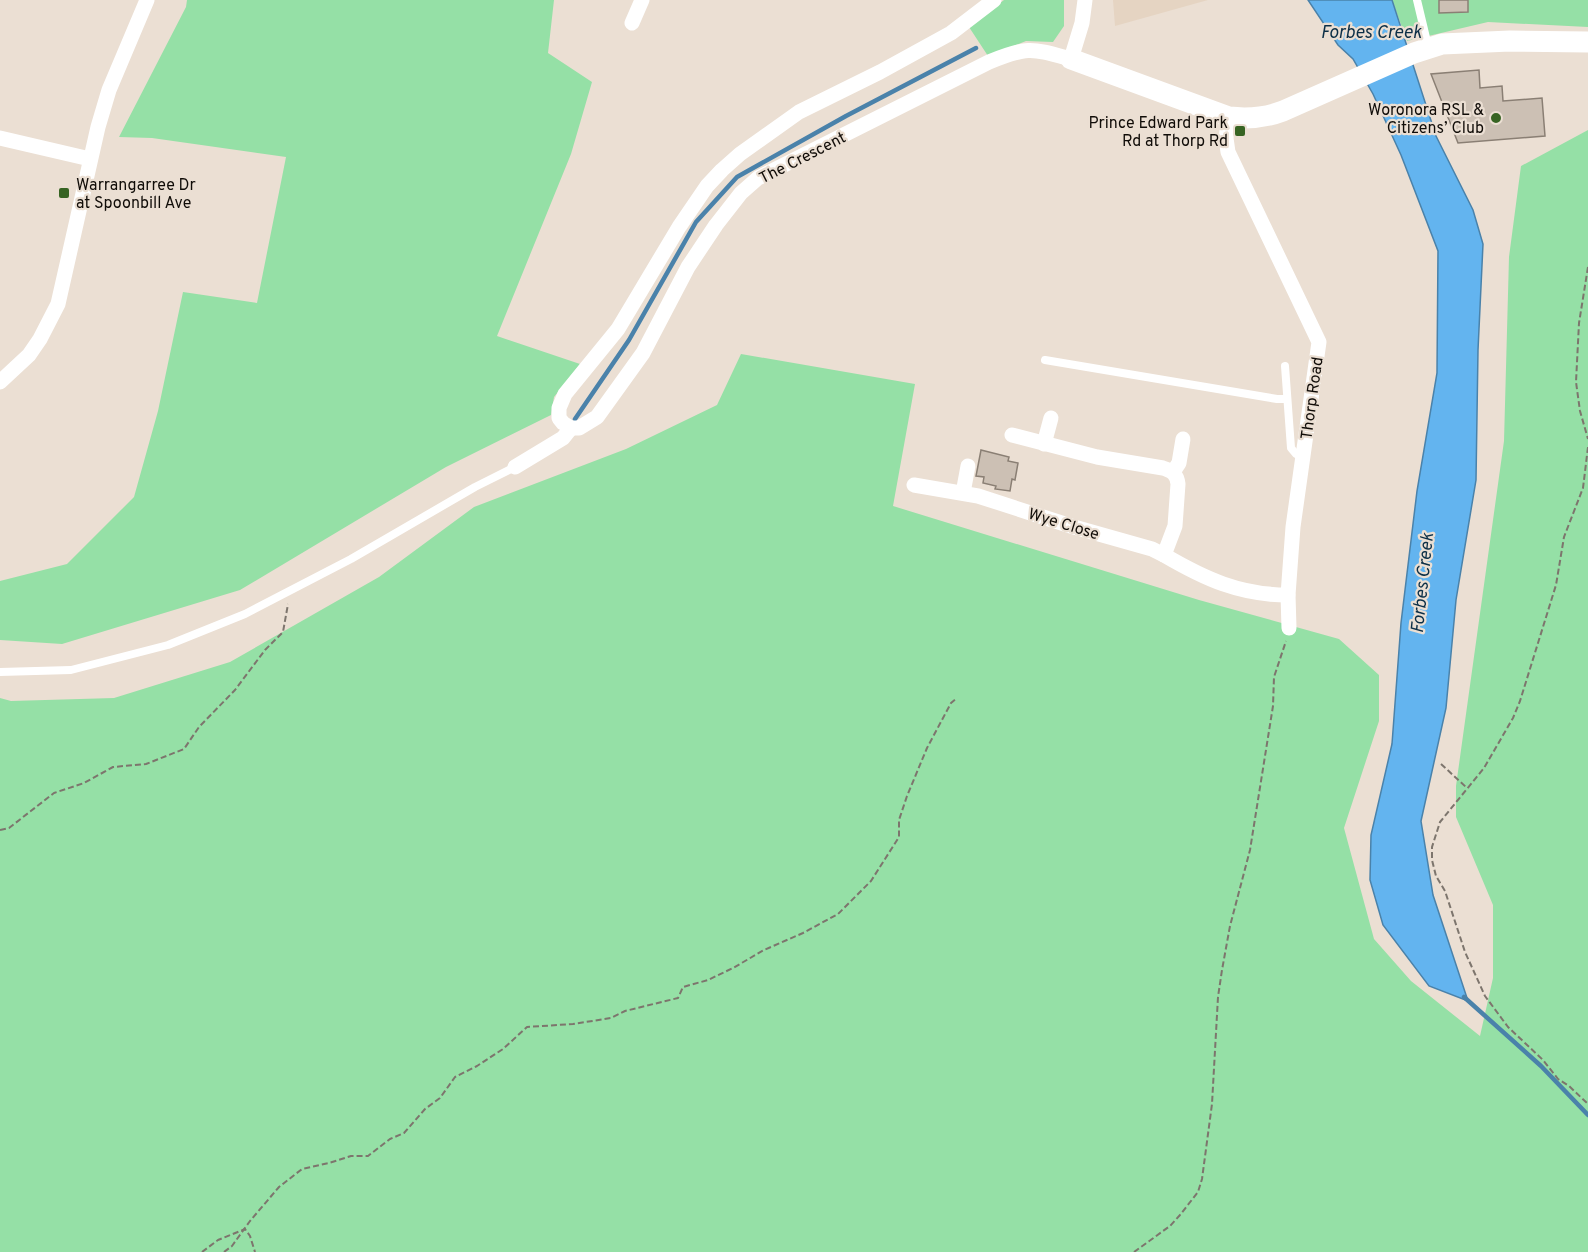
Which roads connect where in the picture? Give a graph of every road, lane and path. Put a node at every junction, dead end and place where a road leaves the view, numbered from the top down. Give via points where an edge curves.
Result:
1 (147, 0) edge
2 (642, 0) edge
3 (994, 0) edge
4 (1085, 0) edge
5 (1417, 0) edge
6 (633, 23) dead end
7 (1588, 42) edge
8 (1421, 50) junction
9 (1071, 59) junction
10 (1228, 117) junction
11 (0, 138) edge
12 (90, 159) junction
13 (1588, 267) edge
14 (1045, 360) dead end
15 (1285, 366) dead end
16 (0, 382) edge
17 (1287, 399) junction
18 (1051, 418) dead end
19 (571, 428) junction
20 (1012, 435) dead end
21 (1183, 439) dead end
22 (1588, 440) edge
23 (1044, 444) junction
24 (1588, 447) edge
25 (1303, 456) junction
26 (968, 466) dead end
27 (515, 467) joint
28 (1173, 472) junction
29 (914, 485) dead end
30 (963, 493) junction
31 (1164, 555) junction
32 (288, 591) junction
33 (1288, 595) junction
34 (1289, 628) joint
35 (0, 672) edge
36 (957, 698) dead end
37 (1441, 764) dead end
38 (1467, 788) junction
39 (0, 830) edge
40 (1588, 1104) edge
41 (245, 1229) junction
42 (202, 1252) edge
43 (224, 1252) edge
44 (255, 1252) edge
45 (1134, 1252) edge

1 - 12 street via 109,90
2 - 6 street
3 - 19 street, The Crescent via 951,33 799,112 722,170 679,227 618,329 565,394 559,418
4 - 9 street
5 - 8 lane
7 - 8 street via 1458,42
8 - 10 street via 1276,114
9 - 10 street
9 - 19 street, The Crescent via 1039,50 1016,51 750,184 688,267 643,352 597,417 579,428
10 - 25 street, Thorp Road via 1228,152 1319,342
11 - 12 street
12 - 16 street via 58,304 29,355
13 - 22 path via 1579,323 1576,382
14 - 17 lane
15 - 17 lane
17 - 25 lane via 1291,448
18 - 23 street
19 - 27 street, The Crescent via 563,438
20 - 23 street
21 - 28 street via 1179,463
23 - 28 street
24 - 38 path via 1583,488 1564,537 1556,585 1520,701 1484,768
25 - 33 street, Thorp Road
26 - 30 street
27 - 32 lane
28 - 31 street via 1178,478 1175,526
29 - 30 street, Wye Close
30 - 31 street, Wye Close
31 - 33 street, Wye Close via 1232,588
32 - 35 lane via 245,614 168,645 72,669
32 - 39 path via 283,632 184,749 146,764 113,766 84,783 54,793 9,828
33 - 34 street, Thorp Road
34 - 45 path via 1274,677 1265,764 1250,850 1222,970 1202,1179 1198,1192 1170,1226
36 - 41 path via 927,748 901,814 899,837 871,881 838,914 708,980 683,987 678,998 611,1018 527,1027 503,1049 455,1077 440,1098 404,1133 368,1156 351,1156 302,1169 279,1187
37 - 38 path
38 - 40 path via 1440,822 1431,847 1436,876 1485,996 1508,1028
41 - 42 path via 218,1240
41 - 43 path
41 - 44 path

